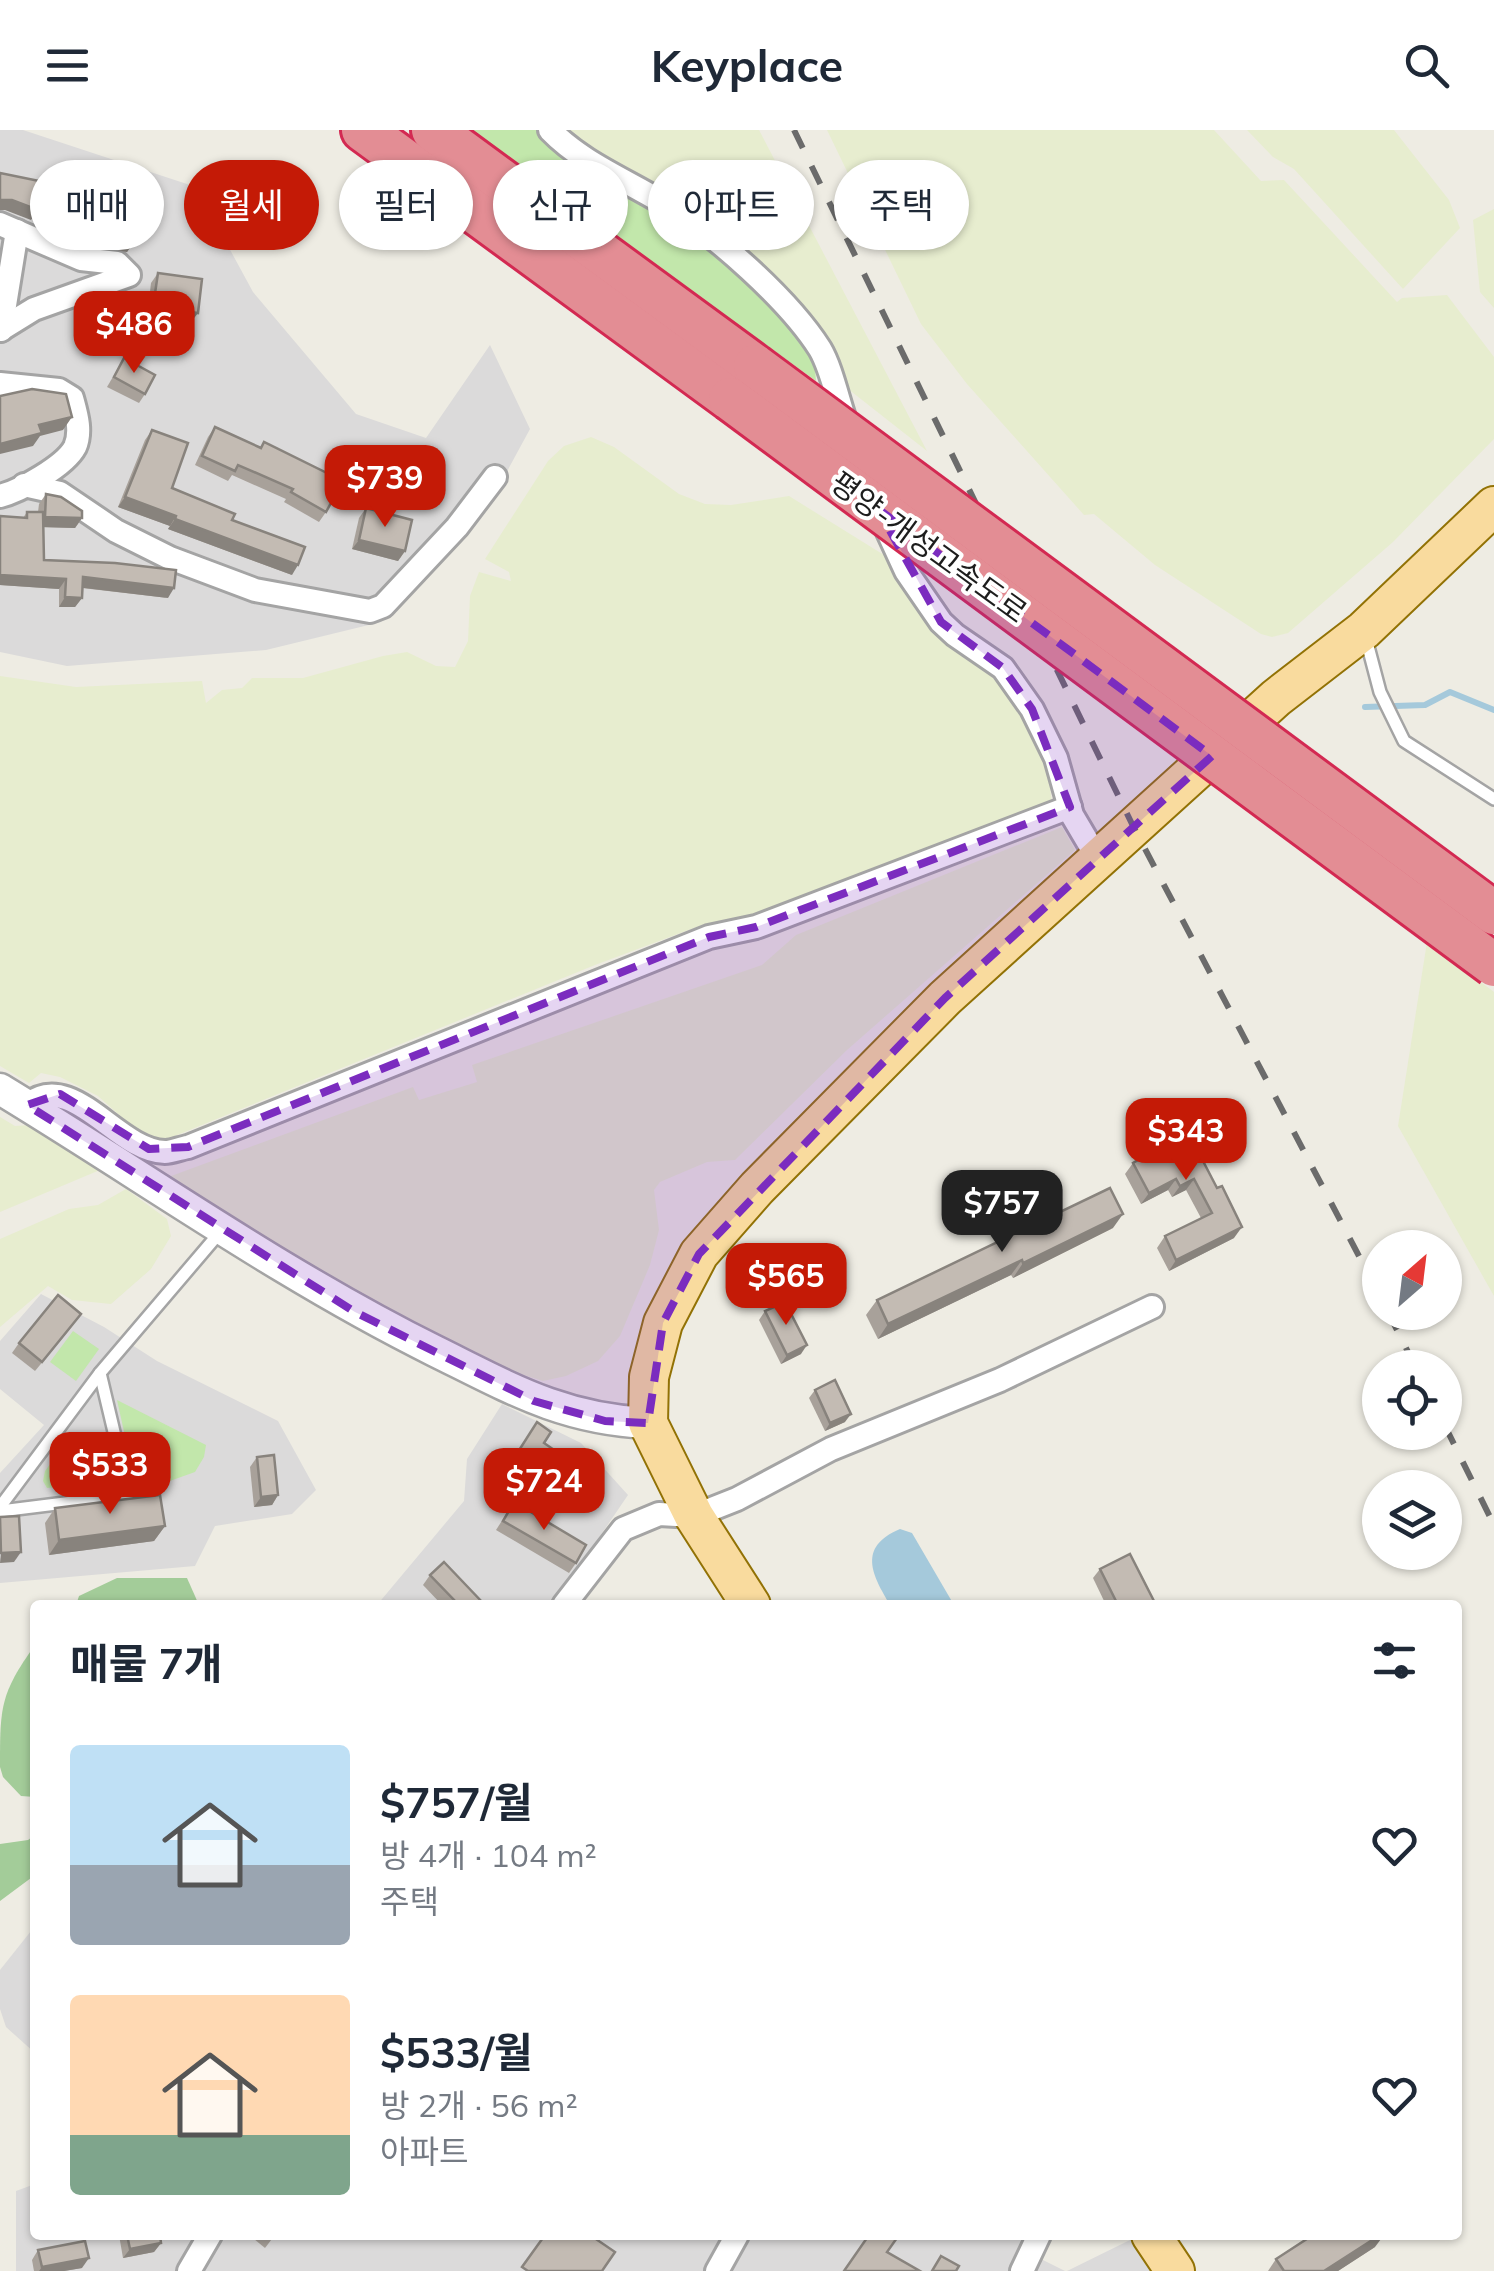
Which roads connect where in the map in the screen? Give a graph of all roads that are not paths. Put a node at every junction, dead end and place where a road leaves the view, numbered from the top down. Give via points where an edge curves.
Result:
1 (363, 130) edge
2 (433, 130) edge
3 (550, 130) edge
4 (8, 227) edge
5 (0, 330) edge
6 (742, 383) junction
7 (0, 384) edge
8 (495, 477) dead end
9 (24, 485) junction
10 (0, 496) edge
11 (1494, 506) edge
12 (1364, 630) junction
13 (1494, 799) edge
14 (1070, 807) junction
15 (1098, 859) junction
16 (1494, 913) edge
17 (1494, 965) edge
18 (0, 1089) edge
19 (27, 1105) junction
20 (221, 1232) junction
21 (1152, 1308) dead end
22 (100, 1373) junction
23 (648, 1423) junction
24 (0, 1509) edge
25 (694, 1516) junction
26 (568, 1600) edge
27 (748, 1600) edge
28 (207, 2240) edge
29 (733, 2240) edge
30 (1037, 2240) edge
31 (1155, 2240) edge
32 (189, 2271) edge
33 (717, 2271) edge
34 (1022, 2271) edge
35 (1175, 2271) edge

1 - 6 highway, 평양-개성고속도로
2 - 6 highway, 평양-개성고속도로
3 - 14 street via 714,238 822,351 892,548 941,622 1003,668 1032,709
4 - 5 street
4 - 5 street via 81,259 117,263 129,275 34,309
6 - 16 highway, 평양-개성고속도로, bridge
6 - 17 highway, 평양-개성고속도로, bridge
7 - 9 street via 59,390 72,398 79,421 74,447
8 - 9 street via 420,567 370,611 255,590 157,551 60,494
9 - 10 street
11 - 12 main road
12 - 13 lane via 1380,692 1404,740
12 - 15 main road via 1276,698
14 - 15 street
14 - 19 street via 756,927 709,937 188,1146 148,1149 60,1094
15 - 23 main road via 945,998 700,1254 663,1324 649,1377
18 - 19 street
19 - 20 street
20 - 22 lane
20 - 23 street via 355,1312 534,1400 605,1421
21 - 25 street
22 - 24 lane
22 - 24 lane via 129,1495
23 - 25 main road
25 - 26 street via 659,1514 623,1529
25 - 27 main road
28 - 32 street
29 - 33 street
30 - 34 street
31 - 35 main road

